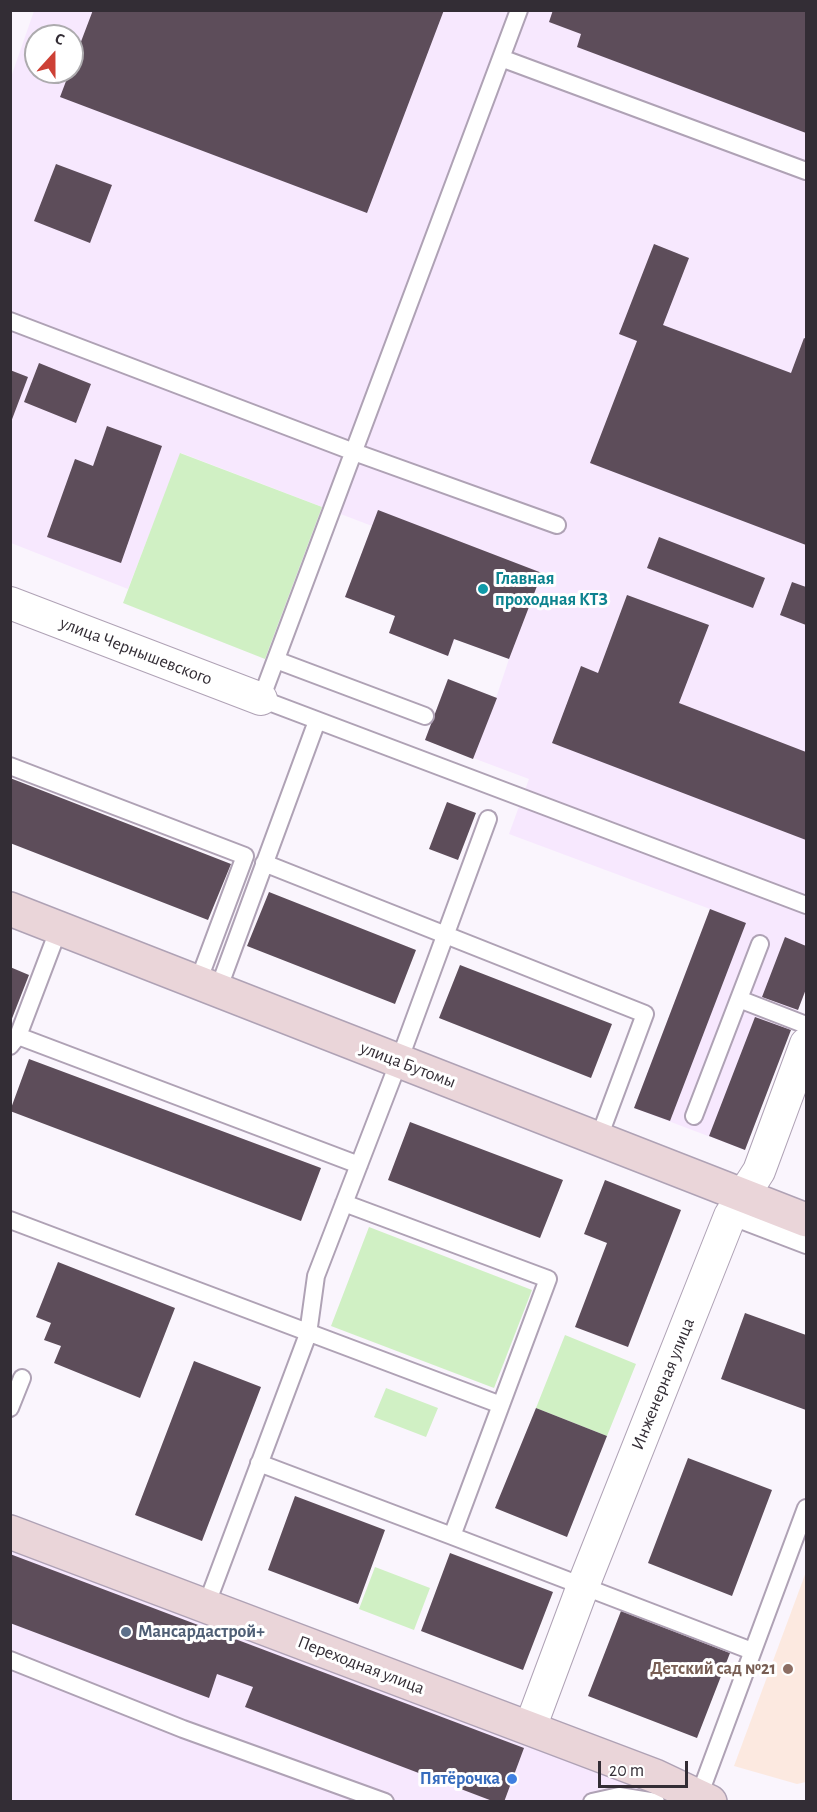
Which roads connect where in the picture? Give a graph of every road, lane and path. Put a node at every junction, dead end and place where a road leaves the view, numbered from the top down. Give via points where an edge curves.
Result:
1 (519, 10) edge
2 (501, 58) junction
3 (807, 171) edge
4 (10, 321) edge
5 (354, 452) junction
6 (557, 525) dead end
7 (10, 603) edge
8 (276, 660) junction
9 (261, 699) junction
10 (425, 716) dead end
11 (317, 721) junction
12 (10, 766) edge
13 (488, 819) dead end
14 (264, 863) junction
15 (807, 905) edge
16 (10, 909) edge
17 (59, 928) junction
18 (445, 935) junction
19 (760, 944) dead end
20 (208, 986) junction
21 (739, 999) junction
22 (807, 1025) edge
23 (14, 1041) edge
24 (807, 1044) edge
25 (399, 1061) junction
26 (798, 1095) edge
27 (694, 1116) dead end
28 (598, 1140) junction
29 (359, 1165) junction
30 (344, 1203) junction
31 (737, 1205) junction
32 (10, 1220) edge
33 (807, 1220) edge
34 (807, 1245) edge
35 (308, 1334) junction
36 (22, 1378) dead end
37 (501, 1405) junction
38 (10, 1408) edge
39 (259, 1463) junction
40 (807, 1508) edge
41 (10, 1532) edge
42 (452, 1536) junction
43 (583, 1586) junction
44 (206, 1606) junction
45 (752, 1651) junction
46 (10, 1660) edge
47 (530, 1728) junction
48 (694, 1800) edge
49 (385, 1802) edge
50 (592, 1802) edge
51 (656, 1802) edge

1 - 2 lane
2 - 3 lane
2 - 5 lane
4 - 5 lane
5 - 6 lane
5 - 8 lane
7 - 9 street, улица Чернышевского
8 - 9 lane
8 - 10 lane
9 - 11 lane
11 - 14 lane
11 - 15 lane
12 - 20 lane via 245,856
13 - 18 lane
14 - 18 lane
14 - 20 lane
16 - 17 street, улица Бутомы
17 - 20 street, улица Бутомы
17 - 23 lane
18 - 25 lane
18 - 28 lane via 645,1014
19 - 21 lane
20 - 25 street, улица Бутомы
21 - 22 lane
21 - 27 lane
23 - 29 lane
24 - 26 street, Инженерная улица
25 - 28 street, улица Бутомы
25 - 29 lane
26 - 31 street, Инженерная улица
28 - 31 street, улица Бутомы
29 - 30 lane
30 - 35 lane via 316,1276
30 - 37 lane via 548,1279
31 - 33 street, улица Бутомы
31 - 34 lane
31 - 43 street, Инженерная улица
32 - 35 lane
35 - 37 lane
35 - 39 lane
36 - 38 lane
37 - 42 lane
39 - 42 lane
39 - 44 lane
40 - 45 lane
41 - 44 street, Переходная улица
42 - 43 lane
43 - 45 lane
43 - 47 street, Инженерная улица
44 - 47 street, Переходная улица
45 - 48 lane
46 - 49 lane via 183,1729
47 - 48 street, Переходная улица via 655,1776
50 - 51 lane via 619,1796

